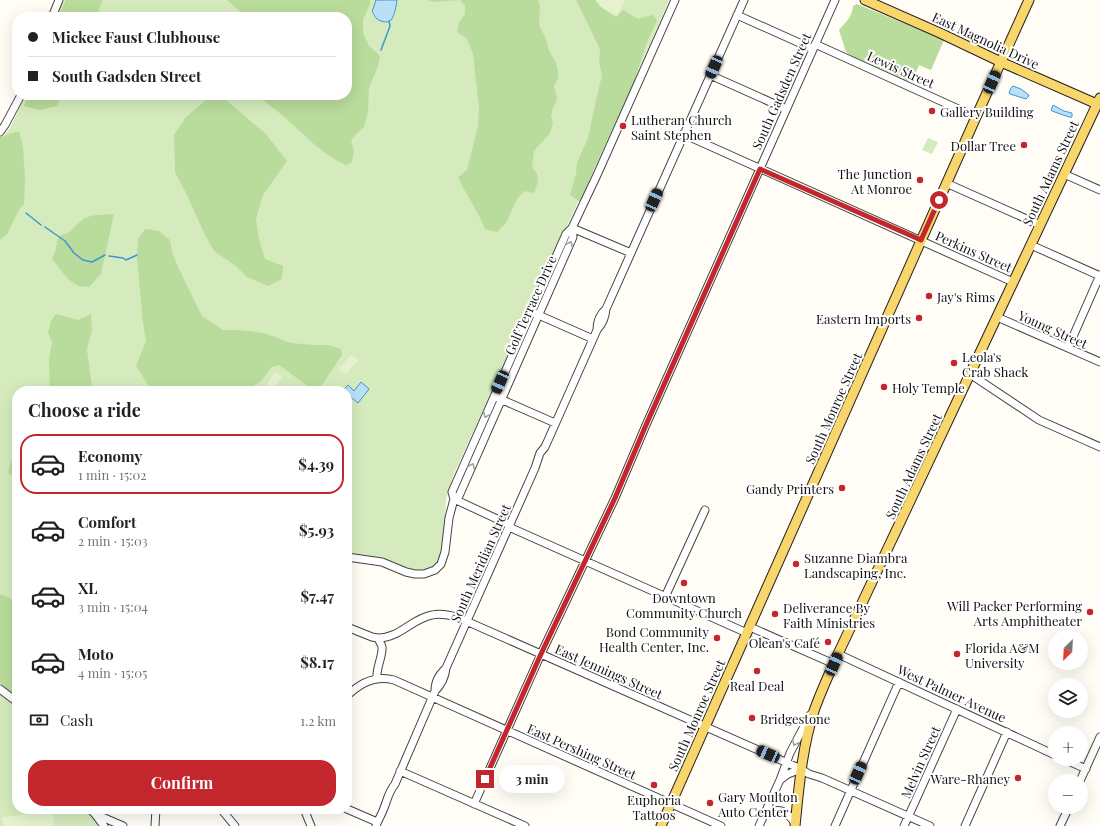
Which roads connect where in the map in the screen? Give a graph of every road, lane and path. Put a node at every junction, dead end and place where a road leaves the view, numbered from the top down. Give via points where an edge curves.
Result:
1 (59, 0) edge
2 (675, 0) edge
3 (744, 0) edge
4 (835, 0) edge
5 (865, 0) edge
6 (1029, 0) edge
7 (54, 12) edge
8 (737, 15) junction
9 (814, 47) junction
10 (1001, 62) junction
11 (710, 75) junction
12 (18, 100) edge
13 (1099, 103) edge
14 (786, 109) junction
15 (976, 117) junction
16 (0, 132) edge
17 (683, 134) junction
18 (760, 169) junction
19 (1064, 174) junction
20 (946, 183) junction
21 (1100, 190) edge
22 (1040, 225) junction
23 (572, 228) junction
24 (921, 240) junction
25 (1030, 245) junction
26 (631, 253) junction
27 (1100, 276) edge
28 (1013, 282) junction
29 (535, 313) junction
30 (997, 317) junction
31 (592, 339) junction
32 (1068, 348) junction
33 (1100, 362) edge
34 (970, 374) junction
35 (498, 398) junction
36 (555, 423) junction
37 (1100, 447) edge
38 (454, 499) junction
39 (704, 510) dead end
40 (509, 526) junction
41 (352, 558) edge
42 (584, 561) junction
43 (665, 597) junction
44 (467, 621) junction
45 (352, 629) edge
46 (748, 630) junction
47 (378, 638) junction
48 (541, 654) junction
49 (838, 654) junction
50 (834, 664) junction
51 (377, 678) junction
52 (899, 682) junction
53 (0, 689) edge
54 (352, 692) edge
55 (434, 694) junction
56 (12, 698) edge
57 (818, 699) junction
58 (957, 709) junction
59 (705, 727) junction
60 (507, 730) junction
61 (1007, 732) junction
62 (1100, 737) edge
63 (1048, 752) edge
64 (786, 762) junction
65 (1079, 766) edge
66 (801, 769) junction
67 (1086, 769) junction
68 (400, 771) junction
69 (1084, 774) edge
70 (780, 780) junction
71 (850, 791) junction
72 (474, 804) junction
73 (671, 804) junction
74 (352, 812) edge
75 (765, 813) junction
76 (95, 814) edge
77 (97, 814) edge
78 (156, 814) edge
79 (226, 814) edge
80 (306, 814) edge
81 (1066, 814) edge
82 (909, 817) junction
83 (376, 824) edge
84 (795, 825) edge
85 (104, 826) edge
86 (123, 826) edge
87 (155, 826) edge
88 (235, 826) edge
89 (311, 826) edge
90 (525, 826) edge
91 (661, 826) edge
92 (721, 826) edge
93 (759, 826) edge
94 (835, 826) edge
95 (904, 826) edge
96 (930, 826) edge
97 (965, 826) edge
98 (1060, 826) edge

1 - 7 street
2 - 23 street, Golf Terrace Drive
3 - 8 street, South Meridian Street
4 - 9 street, South Gadsden Street
5 - 10 main road, East Magnolia Drive
6 - 10 main road, South Monroe Street
8 - 9 street, Lewis Street
8 - 11 street, South Meridian Street
9 - 14 street, South Gadsden Street
9 - 15 street, Lewis Street
10 - 13 main road, East Magnolia Drive
10 - 15 main road, South Monroe Street
11 - 14 street
11 - 17 street, South Meridian Street
12 - 16 street
13 - 19 main road, South Adams Street
14 - 18 street, South Gadsden Street
15 - 20 main road, South Monroe Street
17 - 18 street, Perkins Street
17 - 26 street, South Meridian Street
18 - 24 street, Perkins Street
18 - 42 street, South Gadsden Street via 615,498
19 - 21 street
19 - 22 main road, South Adams Street
20 - 22 street
20 - 24 main road, South Monroe Street
22 - 25 main road, South Adams Street
23 - 26 street
23 - 29 street, Golf Terrace Drive via 573,237
24 - 28 street, Perkins Street
24 - 46 main road, South Monroe Street
25 - 27 street
25 - 28 main road, South Adams Street
26 - 31 street, South Meridian Street via 606,309 606,317
27 - 32 street
28 - 30 main road, South Adams Street
29 - 31 street
29 - 35 street, Golf Terrace Drive
30 - 32 street, Young Street
30 - 34 main road, South Adams Street
31 - 36 street, South Meridian Street
32 - 33 street, Young Street
34 - 37 street via 1039,420
34 - 49 main road, South Adams Street
35 - 36 street
35 - 38 street, Golf Terrace Drive via 452,492
36 - 40 street, South Meridian Street via 541,463 535,468
38 - 40 street
38 - 41 street, Golf Terrace Drive via 445,552 441,564 435,570 420,574 406,572 382,562
39 - 43 street
40 - 42 street
40 - 44 street, South Meridian Street
42 - 43 street
42 - 48 street, South Gadsden Street
43 - 46 street
44 - 47 street, East Jennings Street via 446,614 432,615 418,620 394,635
44 - 48 street, East Jennings Street
44 - 55 street, South Meridian Street via 446,668 443,681
45 - 47 street
46 - 50 street
46 - 59 main road, South Monroe Street
47 - 51 street via 382,649
48 - 59 street, East Jennings Street
48 - 60 street, South Gadsden Street
49 - 50 main road, South Adams Street
49 - 52 street, West Palmer Avenue
50 - 57 main road, South Adams Street
51 - 54 street
51 - 55 street, East Pershing Street via 394,680
52 - 58 street, West Palmer Avenue
52 - 71 street
53 - 56 street
55 - 60 street, East Pershing Street
55 - 68 street, South Meridian Street
57 -> 64 street, South Adams Street
57 - 66 main road
58 - 61 street, West Palmer Avenue
58 - 82 street, Melvin Street
59 - 64 street, East Jennings Street
59 - 73 main road, South Monroe Street
60 - 72 street, South Gadsden Street
60 - 73 street, East Pershing Street
61 - 63 street, West Palmer Avenue
61 - 97 street
62 - 67 street
64 - 66 street, East Jennings Street
64 - 70 street, South Adams Street
65 - 67 street
66 - 70 street
66 - 71 street, East Jennings Street
66 - 84 main road
67 - 69 street
68 - 72 street
68 - 83 street, South Meridian Street via 394,792
70 - 75 street, South Adams Street
71 - 82 street, East Jennings Street
71 - 94 street
72 - 90 street
73 - 91 main road, South Monroe Street
73 - 92 street, East Pershing Street
74 - 83 street
75 - 84 street via 782,811 790,816
75 - 93 street, South Adams Street
76 - 85 street
77 - 86 street
78 - 87 street
79 - 88 street
80 - 89 street
81 - 98 street
82 - 95 street, Melvin Street
82 - 96 street, East Jennings Street

